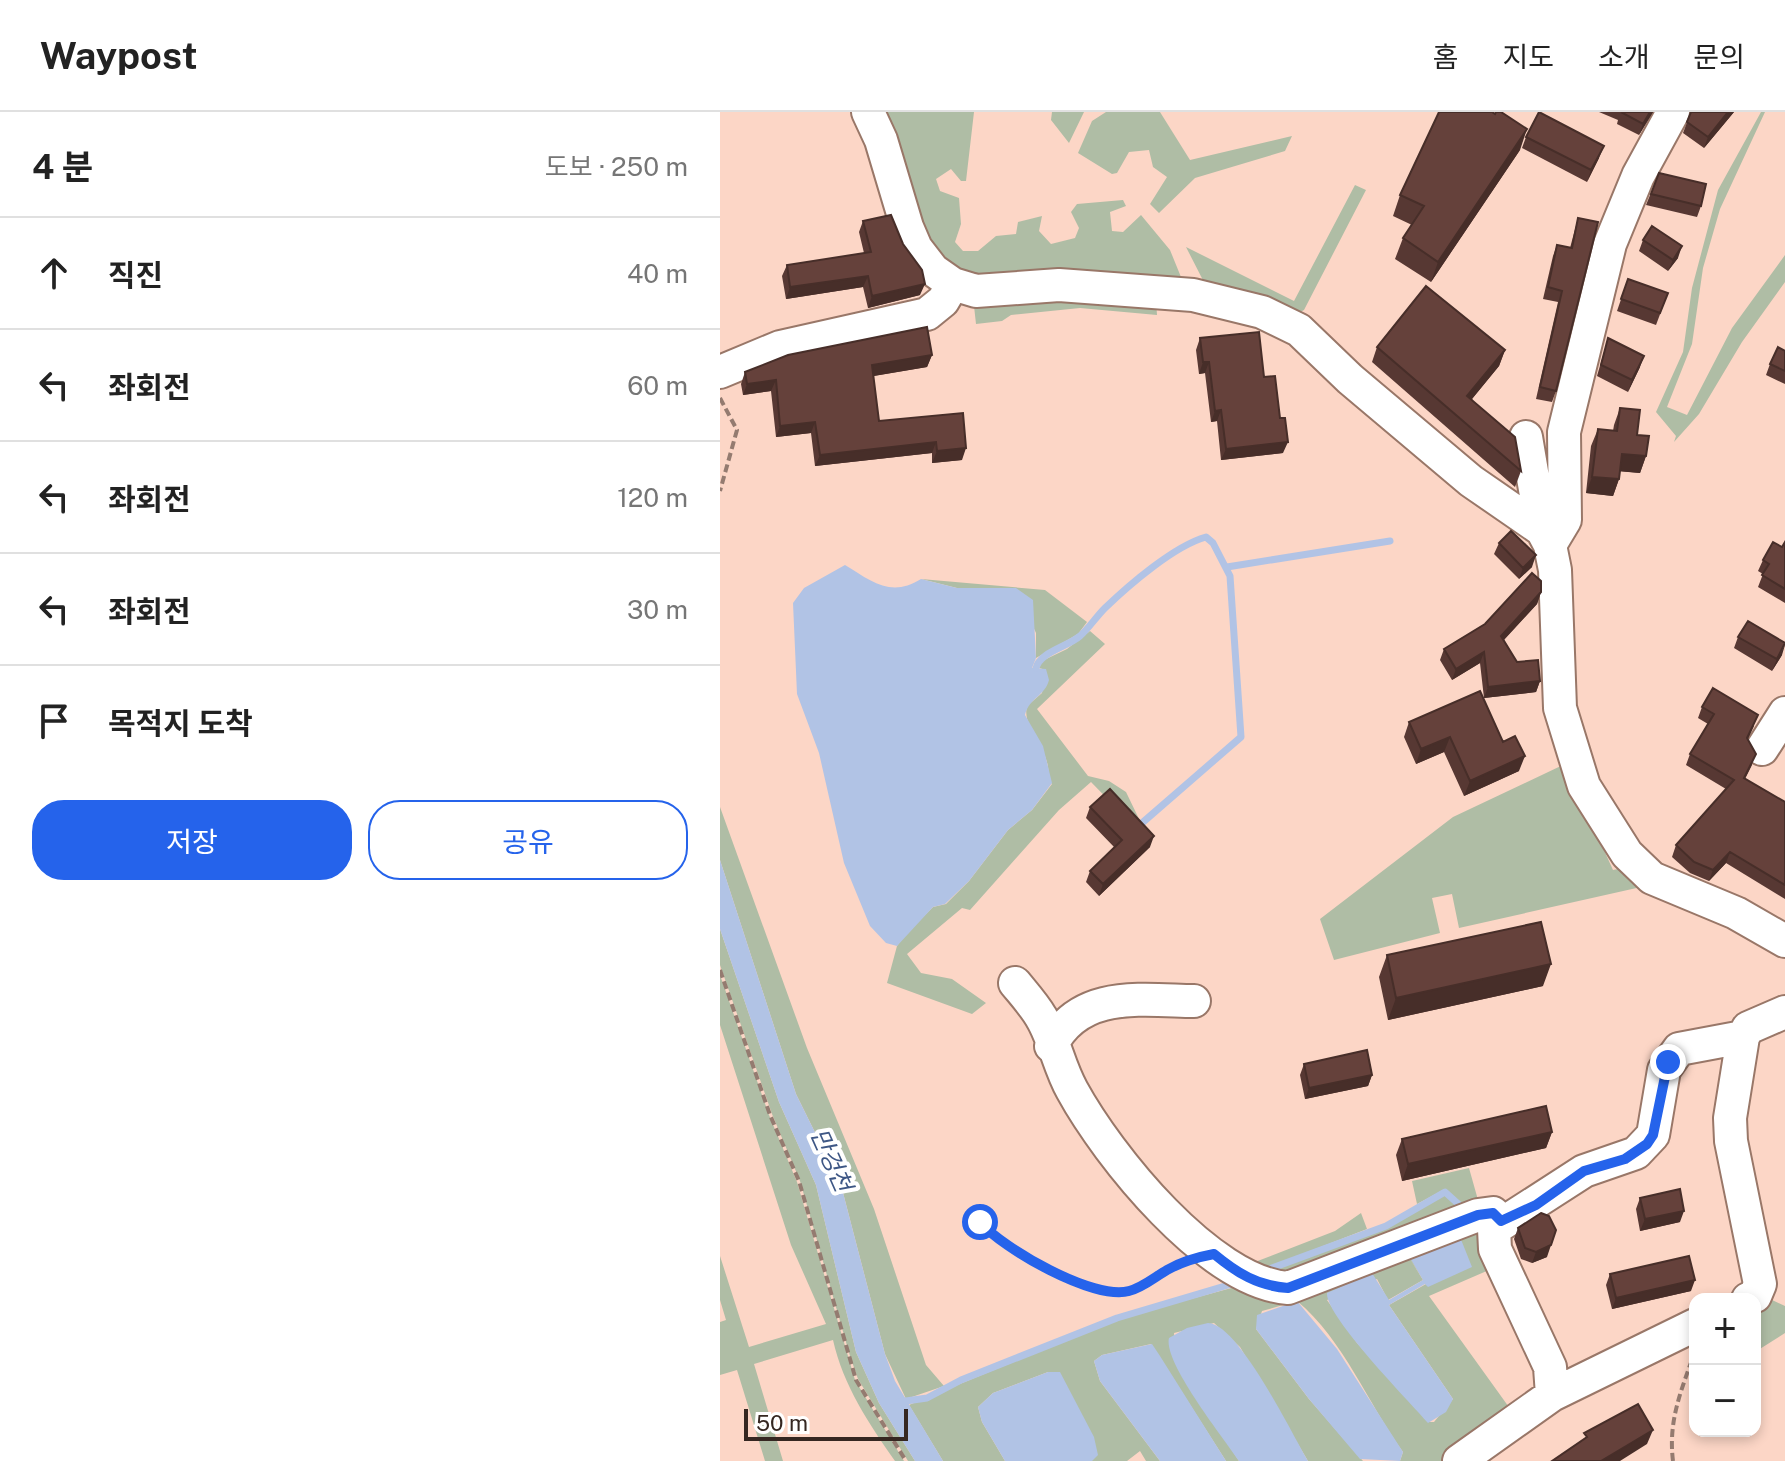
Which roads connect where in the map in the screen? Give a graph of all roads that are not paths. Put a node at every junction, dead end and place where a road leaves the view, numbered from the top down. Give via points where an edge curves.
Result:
1 (868, 112) edge
2 (1673, 112) edge
3 (953, 284) junction
4 (720, 372) edge
5 (1526, 437) dead end
6 (1546, 538) junction
7 (1785, 713) edge
8 (1762, 749) dead end
9 (1785, 941) edge
10 (1015, 983) dead end
11 (1194, 1001) dead end
12 (1785, 1012) edge
13 (1743, 1037) junction
14 (1051, 1046) junction
15 (1501, 1221) junction
16 (1756, 1293) edge
17 (1689, 1328) edge
18 (1552, 1395) junction
19 (1459, 1461) edge

1 - 3 street via 916,248
2 - 6 street via 1638,176 1610,244 1564,432 1565,520
3 - 4 street via 927,314 780,347
3 - 6 street via 976,291 1059,285 1193,295 1262,312 1299,330 1471,481
5 - 6 street
6 - 9 street via 1557,600 1560,708 1584,786 1627,854 1652,878 1736,913
7 - 8 street
10 - 14 street via 1041,1017
11 - 14 street via 1106,1002 1086,1008 1060,1029
12 - 13 street via 1748,1028
13 - 15 street via 1679,1049 1664,1070 1658,1115 1647,1144 1625,1159 1584,1171 1536,1205
13 - 16 street via 1731,1141 1760,1284
14 - 15 street via 1073,1092 1142,1189 1214,1254 1262,1285 1288,1288 1478,1215 1493,1213
15 - 18 street via 1494,1229 1495,1249 1550,1367
17 - 18 street
18 - 19 street

